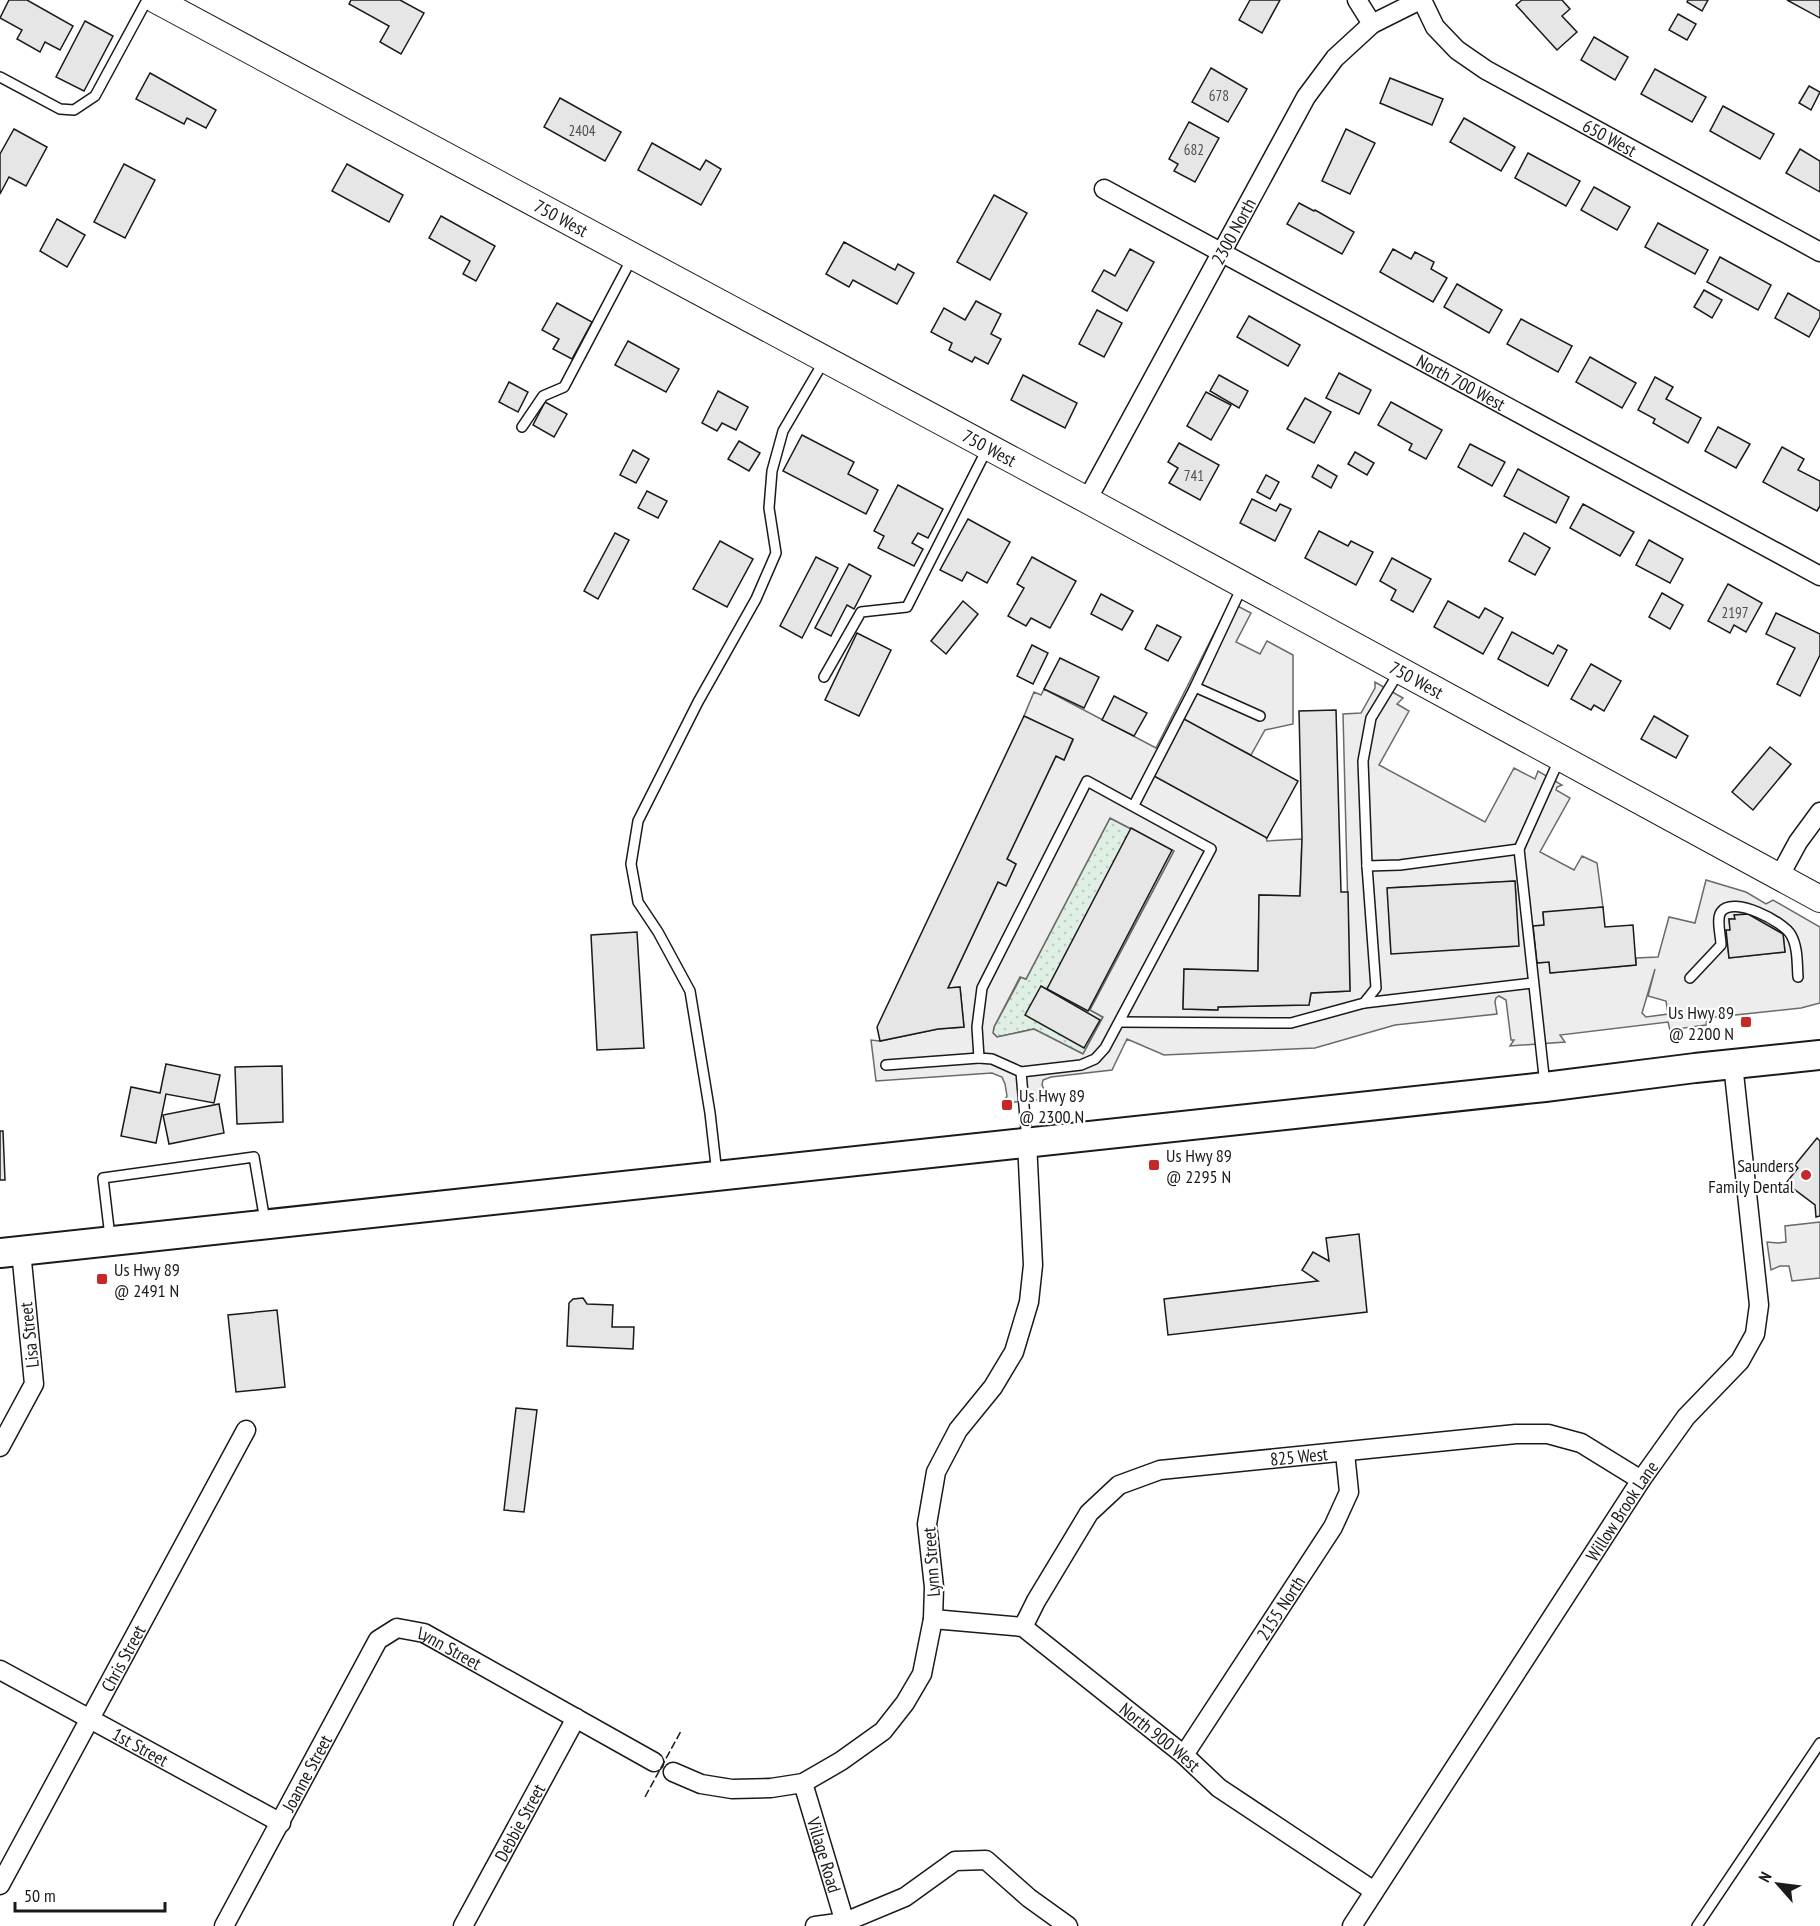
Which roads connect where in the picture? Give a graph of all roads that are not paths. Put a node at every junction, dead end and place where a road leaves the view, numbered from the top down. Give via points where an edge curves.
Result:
1 (147, 0) edge
2 (156, 0) edge
3 (1357, 0) edge
4 (1421, 0) edge
5 (1372, 24) junction
6 (0, 77) edge
7 (1104, 189) dead end
8 (1223, 252) junction
9 (1820, 252) edge
10 (633, 256) junction
11 (825, 359) junction
12 (522, 427) dead end
13 (988, 447) junction
14 (1087, 500) junction
15 (1820, 576) edge
16 (1243, 585) junction
17 (1400, 670) junction
18 (824, 678) dead end
19 (1195, 687) junction
20 (1260, 716) dead end
21 (1560, 757) junction
22 (1134, 805) junction
23 (1820, 812) edge
24 (1519, 849) junction
25 (1367, 866) junction
26 (1779, 877) junction
27 (1820, 900) edge
28 (1798, 977) dead end
29 (1690, 978) dead end
30 (1533, 984) junction
31 (1364, 1003) junction
32 (1120, 1022) junction
33 (1820, 1044) edge
34 (1820, 1055) edge
35 (979, 1058) junction
36 (1790, 1058) junction
37 (1733, 1064) junction
38 (886, 1065) dead end
39 (1021, 1072) junction
40 (1545, 1087) junction
41 (1027, 1142) junction
42 (717, 1176) junction
43 (265, 1224) junction
44 (110, 1241) junction
45 (10, 1252) edge
46 (246, 1430) dead end
47 (0, 1447) edge
48 (1345, 1453) junction
49 (1641, 1480) junction
50 (933, 1619) junction
51 (1023, 1627) junction
52 (397, 1628) joint
53 (0, 1670) edge
54 (576, 1718) junction
55 (90, 1719) junction
56 (1820, 1743) edge
57 (1184, 1755) junction
58 (654, 1762) dead end
59 (673, 1772) dead end
60 (803, 1783) junction
61 (281, 1823) junction
62 (0, 1885) edge
63 (1374, 1891) junction
64 (845, 1924) edge
65 (224, 1926) edge
66 (463, 1926) edge
67 (814, 1926) edge
68 (1068, 1926) edge
69 (1352, 1926) edge
70 (1697, 1926) edge

1 - 6 lane via 95,96 74,110 60,109
2 - 10 street, 750 West
3 - 5 street
4 - 5 street, 2300 North
4 - 9 street, 650 West via 1435,27 1457,50 1486,70
5 - 8 street, 2300 North via 1335,58 1306,97
7 - 8 street, North 700 West
8 - 14 street, 2300 North
8 - 15 street, North 700 West
10 - 11 street, 750 West
10 - 12 lane via 564,387 543,396
11 - 13 street, 750 West
11 - 42 lane via 783,431 772,471 769,508 776,553 756,599 638,821 631,864 638,902 690,991
13 - 14 street, 750 West
13 - 18 lane via 907,607 861,612
14 - 16 street, 750 West
16 - 17 street, 750 West
16 - 19 lane
17 - 21 street, 750 West
17 - 25 lane via 1371,718 1363,761
19 - 20 lane
19 - 22 lane
21 - 24 lane
21 - 26 street, 750 West
22 - 32 lane via 1211,849
22 - 35 lane via 1087,781 982,988 977,1028
23 - 26 street
24 - 25 lane
24 - 30 lane
25 - 31 lane via 1376,988
26 - 27 street, 750 West
28 - 29 lane via 1790,932 1751,909 1736,906 1722,911 1721,945
30 - 31 lane
30 - 40 lane
31 - 32 lane via 1291,1023
32 - 39 lane via 1095,1059 1081,1065
33 - 36 main road
34 - 36 main road
35 - 38 lane
35 - 39 lane via 992,1059
36 - 37 main road
37 - 40 main road
37 - 49 street, Willow Brook Lane via 1760,1305 1755,1334 1740,1361 1686,1417
39 - 41 lane
40 - 41 main road
41 - 42 main road
41 - 50 street, Lynn Street via 1033,1265 1029,1302 1014,1352 993,1387 958,1430 936,1472 927,1524 934,1587
42 - 43 main road
43 - 44 main road
43 - 44 lane via 254,1157 103,1178
44 - 45 main road
45 - 47 street, Lisa Street via 25,1308 34,1384
46 - 55 street, Chris Street
48 - 49 street, 825 West via 1548,1434 1581,1443
48 - 51 street, 825 West via 1160,1470 1119,1485 1089,1514
48 - 57 street, 2155 North via 1349,1492 1333,1527
49 - 63 street, Willow Brook Lane
50 - 51 street
50 - 60 street, Lynn Street via 922,1674 883,1731
51 - 57 street, North 900 West
52 - 54 street, Lynn Street via 424,1633
52 - 61 street, Joanne Street via 378,1640
53 - 55 street, 1st Street
54 - 58 street, Lynn Street
54 - 66 street, Debbie Street
55 - 61 street, 1st Street
55 - 62 street, Chris Street
56 - 70 lane
57 - 63 street, North 900 West via 1219,1788
59 - 60 street, Lynn Street via 701,1784 732,1789
60 - 64 street, Village Road
61 - 65 street, Joanne Street
63 - 69 street, Willow Brook Lane
64 - 67 street
64 - 68 street via 905,1897 955,1861 986,1860

